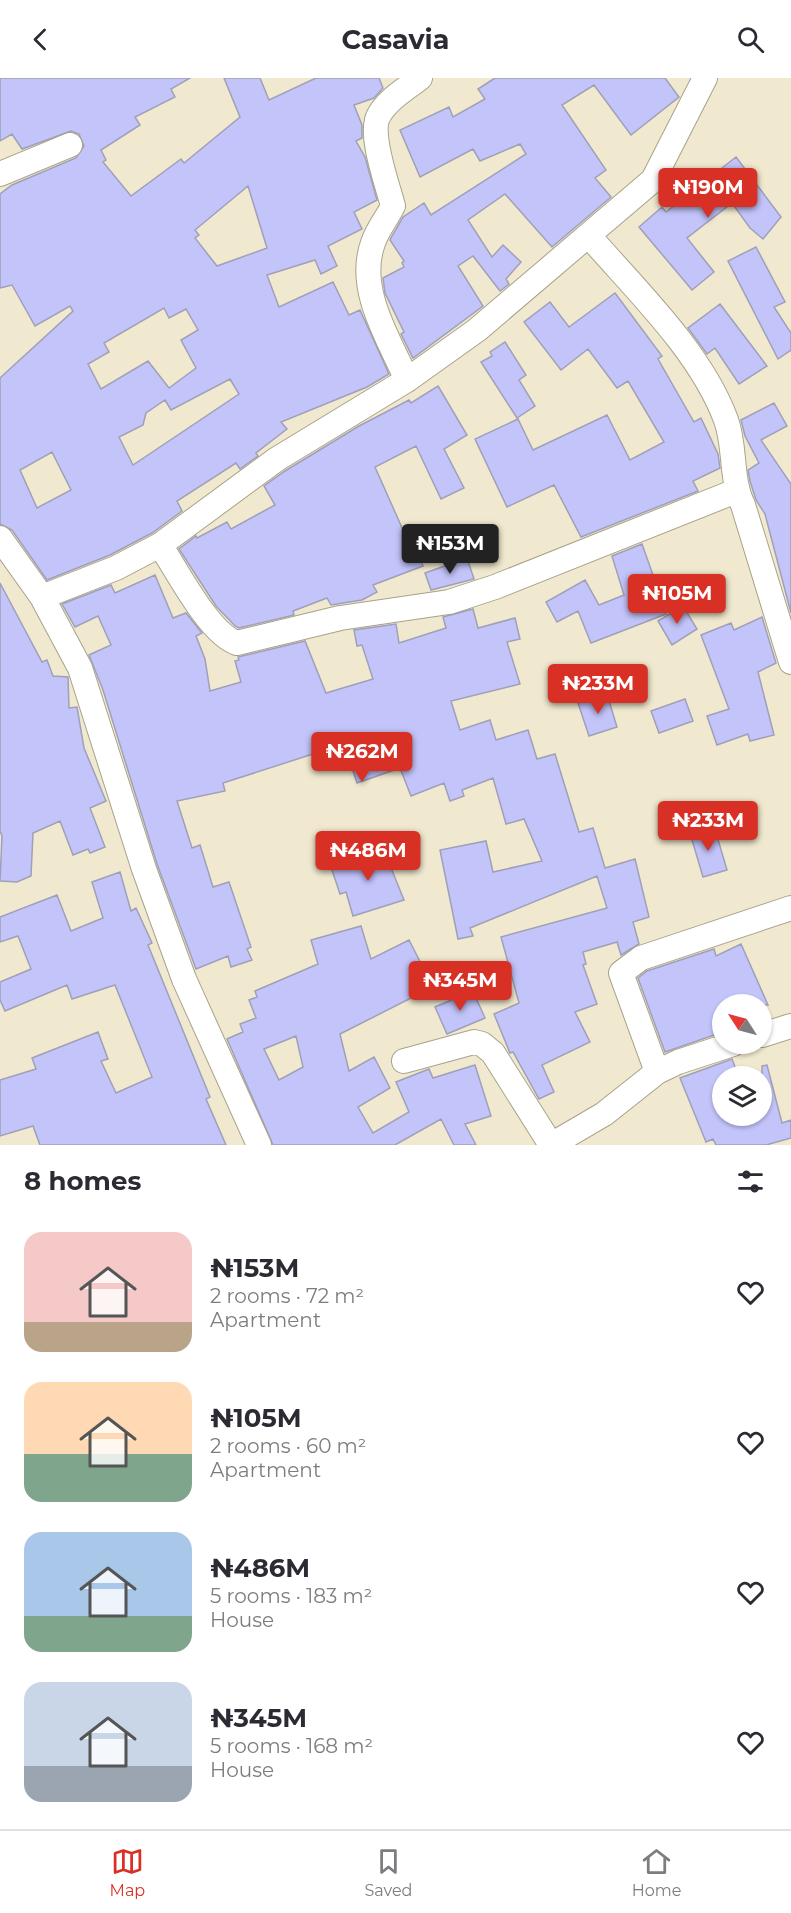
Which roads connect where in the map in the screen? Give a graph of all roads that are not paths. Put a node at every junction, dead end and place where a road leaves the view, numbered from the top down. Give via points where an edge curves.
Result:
1 (420, 78) edge
2 (705, 78) edge
3 (70, 145) dead end
4 (0, 174) edge
5 (589, 236) junction
6 (407, 381) junction
7 (736, 491) junction
8 (0, 538) edge
9 (160, 545) junction
10 (42, 597) junction
11 (791, 662) edge
12 (791, 908) edge
13 (791, 1026) edge
14 (772, 1032) edge
15 (712, 1051) edge
16 (404, 1061) dead end
17 (657, 1072) junction
18 (259, 1145) edge

1 - 6 street via 392,99 377,117 376,139 393,206 372,243 368,279 373,303
2 - 5 street via 653,180
3 - 4 street
5 - 6 street via 477,330
5 - 7 street via 676,337 707,382 727,421
6 - 9 street via 277,459
7 - 9 street via 449,602 340,618 237,643 226,640 210,621
7 - 11 street
8 - 10 street
9 - 10 street via 116,568
10 - 18 street via 80,668 144,869 184,979
12 - 17 street via 641,958 621,973
13 - 14 street
15 - 17 street
16 - 17 street via 474,1042 482,1044 493,1053 551,1145 604,1114

